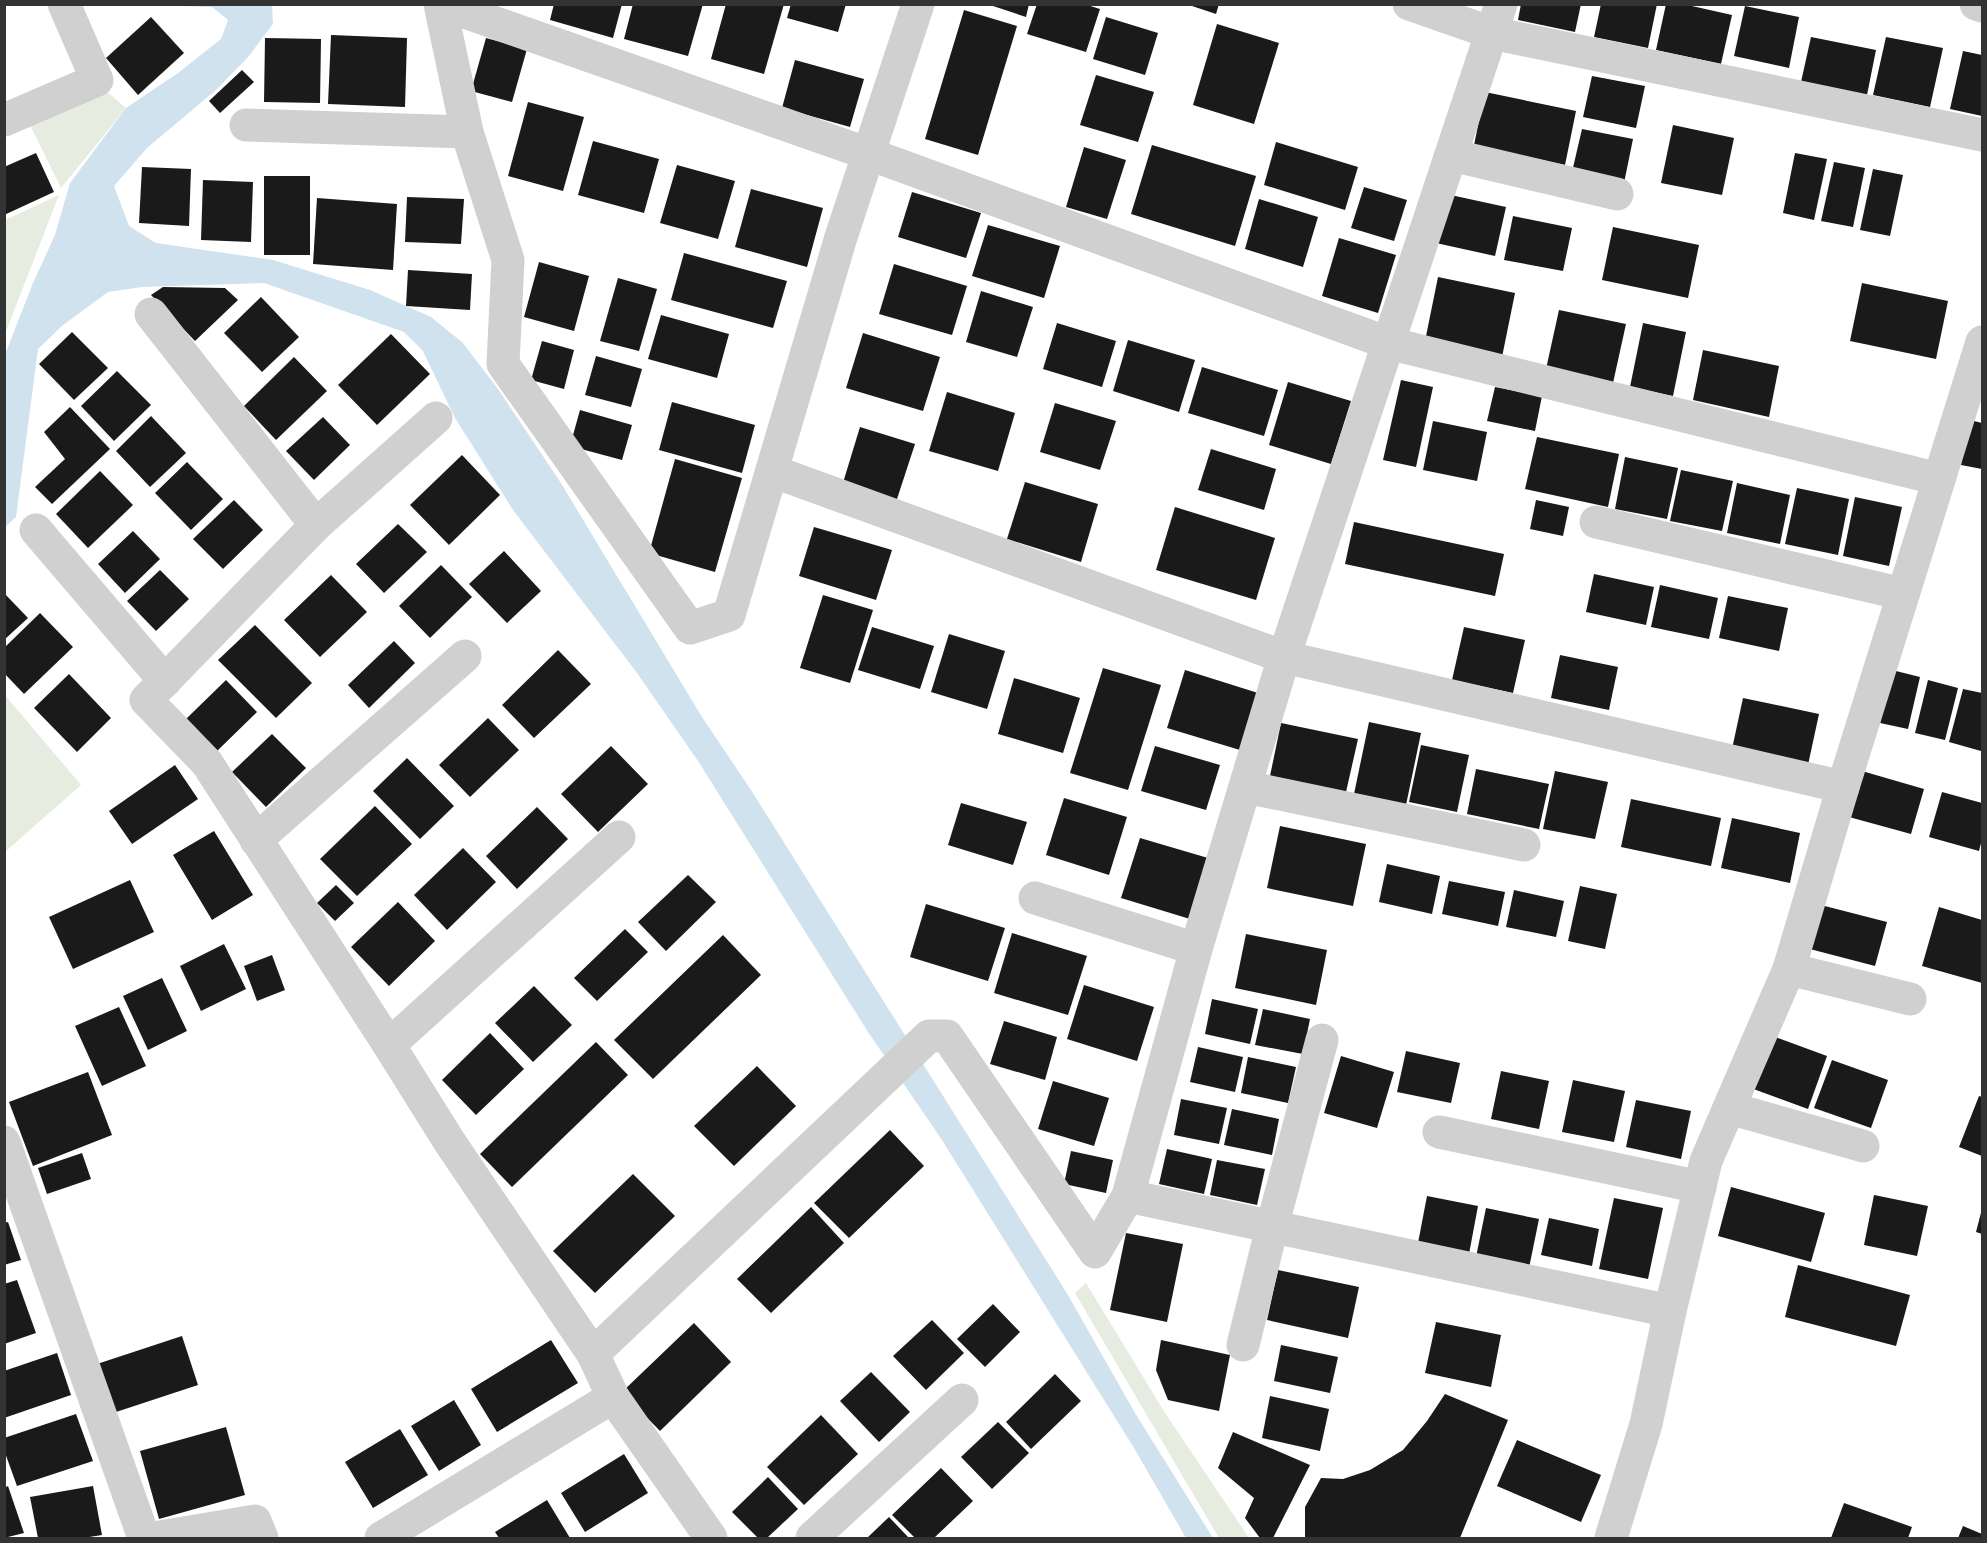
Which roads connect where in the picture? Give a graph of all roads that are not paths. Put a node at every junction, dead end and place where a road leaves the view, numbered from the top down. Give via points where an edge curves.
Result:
1 (64, 4) edge
2 (441, 4) edge
3 (918, 4) edge
4 (1408, 4) edge
5 (1976, 4) edge
6 (1983, 6) edge
7 (1496, 19) edge
8 (4, 120) edge
9 (246, 125) dead end
10 (467, 132) junction
11 (1983, 135) edge
12 (868, 154) junction
13 (1451, 155) junction
14 (1617, 194) dead end
15 (151, 314) dead end
16 (1983, 342) edge
17 (1389, 343) junction
18 (436, 418) dead end
19 (772, 471) junction
20 (1939, 479) junction
21 (1596, 522) dead end
22 (316, 525) junction
23 (36, 530) dead end
24 (1903, 594) junction
25 (465, 656) dead end
26 (1284, 657) junction
27 (165, 681) junction
28 (1246, 787) junction
29 (1843, 787) junction
30 (619, 837) dead end
31 (256, 840) junction
32 (1524, 845) dead end
33 (1035, 898) dead end
34 (1196, 949) junction
35 (1789, 969) junction
36 (1910, 999) dead end
37 (1322, 1040) dead end
38 (389, 1045) junction
39 (1729, 1108) junction
40 (1439, 1132) dead end
41 (4, 1142) edge
42 (1863, 1146) dead end
43 (1700, 1187) junction
44 (1128, 1197) junction
45 (1272, 1227) junction
46 (1670, 1311) junction
47 (1244, 1345) dead end
48 (593, 1354) junction
49 (613, 1397) junction
50 (962, 1400) dead end
51 (144, 1539) edge
52 (154, 1539) edge
53 (262, 1539) edge
54 (381, 1539) edge
55 (711, 1539) edge
56 (812, 1539) edge
57 (1611, 1539) edge

1 - 8 street via 97,80
2 - 10 street
2 - 12 street
3 - 12 street
4 - 7 street
5 - 6 street
7 - 11 street
7 - 13 street
9 - 10 street
10 - 19 street via 508,260 503,364 690,628 729,615
12 - 17 street
12 - 19 street
13 - 14 street
13 - 17 street
15 - 22 street
16 - 20 street
17 - 20 street
17 - 26 street
18 - 22 street
19 - 26 street
20 - 24 street
21 - 24 street
22 - 27 street
23 - 27 street
24 - 29 street
25 - 31 street
26 - 28 street
26 - 29 street
27 - 31 street via 146,700 207,763
28 - 32 street
28 - 34 street
29 - 35 street
30 - 38 street
31 - 38 street
33 - 34 street
34 - 44 street
35 - 36 street
35 - 39 street
37 - 45 street
38 - 48 street via 448,1141
39 - 42 street
39 - 43 street via 1706,1161
40 - 43 street
41 - 51 street
43 - 46 street
44 - 45 street
44 - 48 street via 1095,1252 947,1036 928,1036
45 - 46 street
45 - 47 street
46 - 57 street via 1646,1424
48 - 49 street
49 - 54 street
49 - 55 street
50 - 56 street
52 - 53 street via 255,1521

